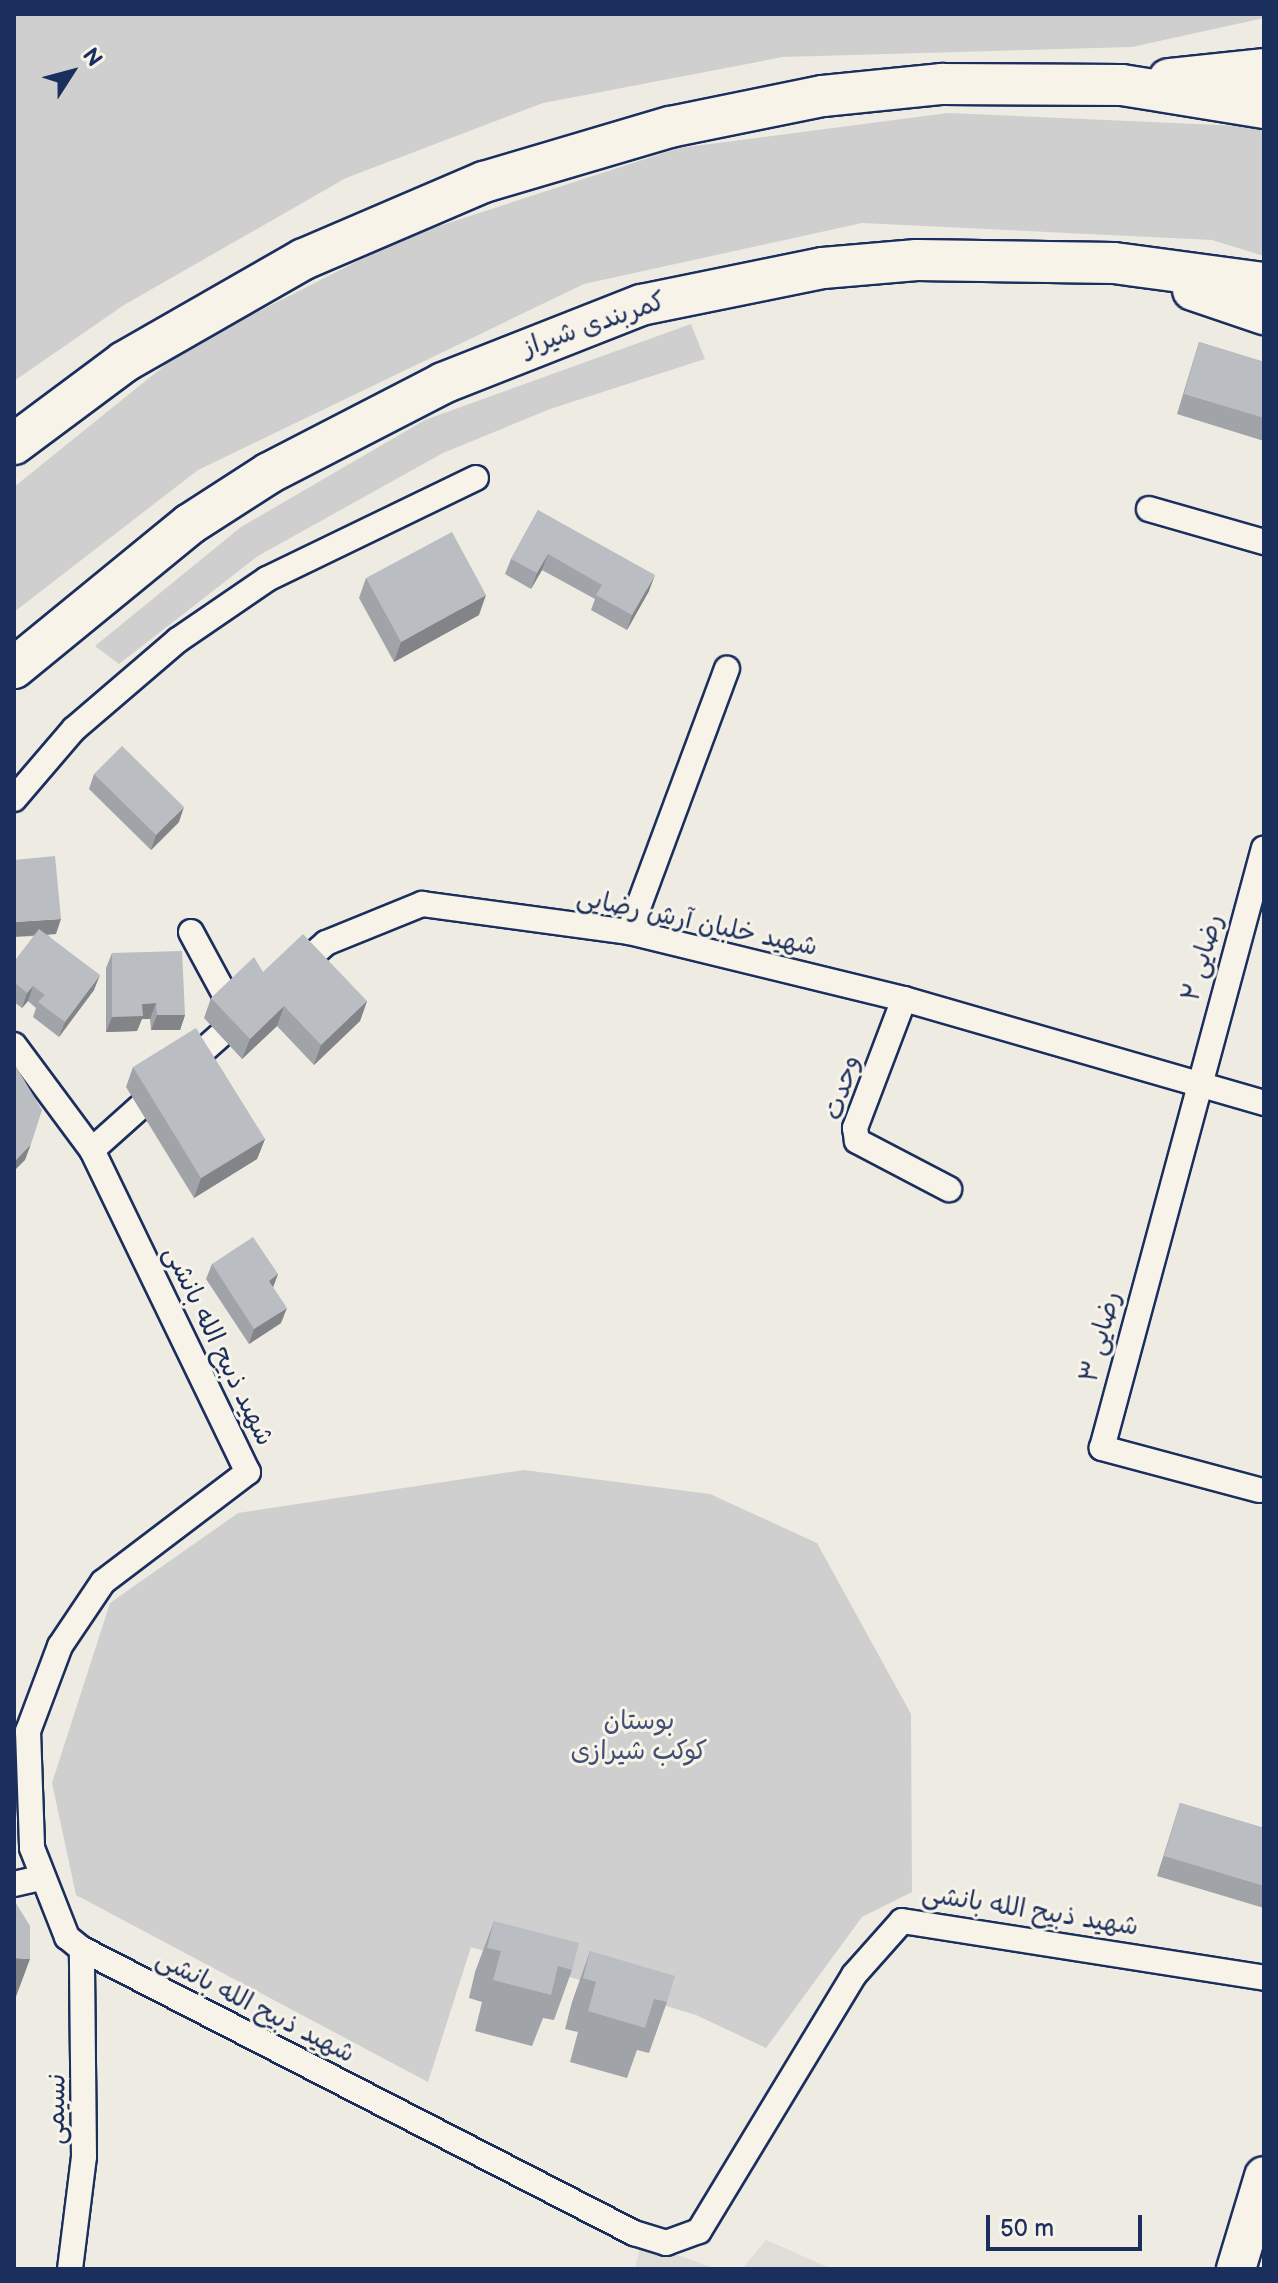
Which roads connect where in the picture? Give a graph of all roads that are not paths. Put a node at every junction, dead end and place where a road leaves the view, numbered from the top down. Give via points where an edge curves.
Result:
1 (1264, 69) edge
2 (1122, 85) junction
3 (1264, 108) edge
4 (1114, 263) junction
5 (1264, 283) edge
6 (1264, 314) edge
7 (14, 444) edge
8 (476, 478) dead end
9 (1149, 509) dead end
10 (1264, 542) edge
11 (14, 668) edge
12 (727, 669) dead end
13 (14, 799) edge
14 (1264, 848) edge
15 (191, 932) dead end
16 (629, 932) junction
17 (904, 999) junction
18 (238, 1019) junction
19 (14, 1045) edge
20 (1196, 1083) junction
21 (1264, 1103) edge
22 (92, 1150) junction
23 (949, 1189) dead end
24 (1259, 1490) dead end
25 (41, 1878) junction
26 (14, 1884) edge
27 (82, 1949) junction
28 (1264, 1978) edge
29 (1264, 2176) edge
30 (70, 2269) edge
31 (1236, 2269) edge

1 - 2 highway
2 - 3 highway
2 - 7 highway via 942,84 823,96 670,127 484,182 304,259 124,362
4 - 5 highway, کمربندی شیراز
4 - 6 highway
4 - 11 highway, کمربندی شیراز via 917,260 823,268 641,305 443,383 269,473 190,524
8 - 13 street via 267,579 178,640 74,729
9 - 10 street
12 - 16 street
14 - 20 street, رضایی ۲
15 - 18 street
16 - 17 street, شهید خلبان آرش رضایی
16 - 18 street, شهید خلبان آرش رضایی via 422,904 326,943
17 - 20 street, شهید خلبان آرش رضایی
17 - 23 street, وحدت via 855,1128 857,1141
18 - 22 street, شهید خلبان آرش رضایی
19 - 22 street, شهید ذبیح الله بانشی
20 - 21 street, شهید خلبان آرش رضایی
20 - 24 street, رضایی ۳ via 1102,1448
22 - 25 street, شهید ذبیح الله بانشی via 248,1472 103,1582 60,1646 28,1731 32,1848
25 - 26 street
25 - 27 street, شهید ذبیح الله بانشی via 67,1937
27 - 28 street, شهید ذبیح الله بانشی via 666,2243 699,2231 854,1975 902,1921
27 - 30 street, نسیمی via 84,2157
29 - 31 main road

